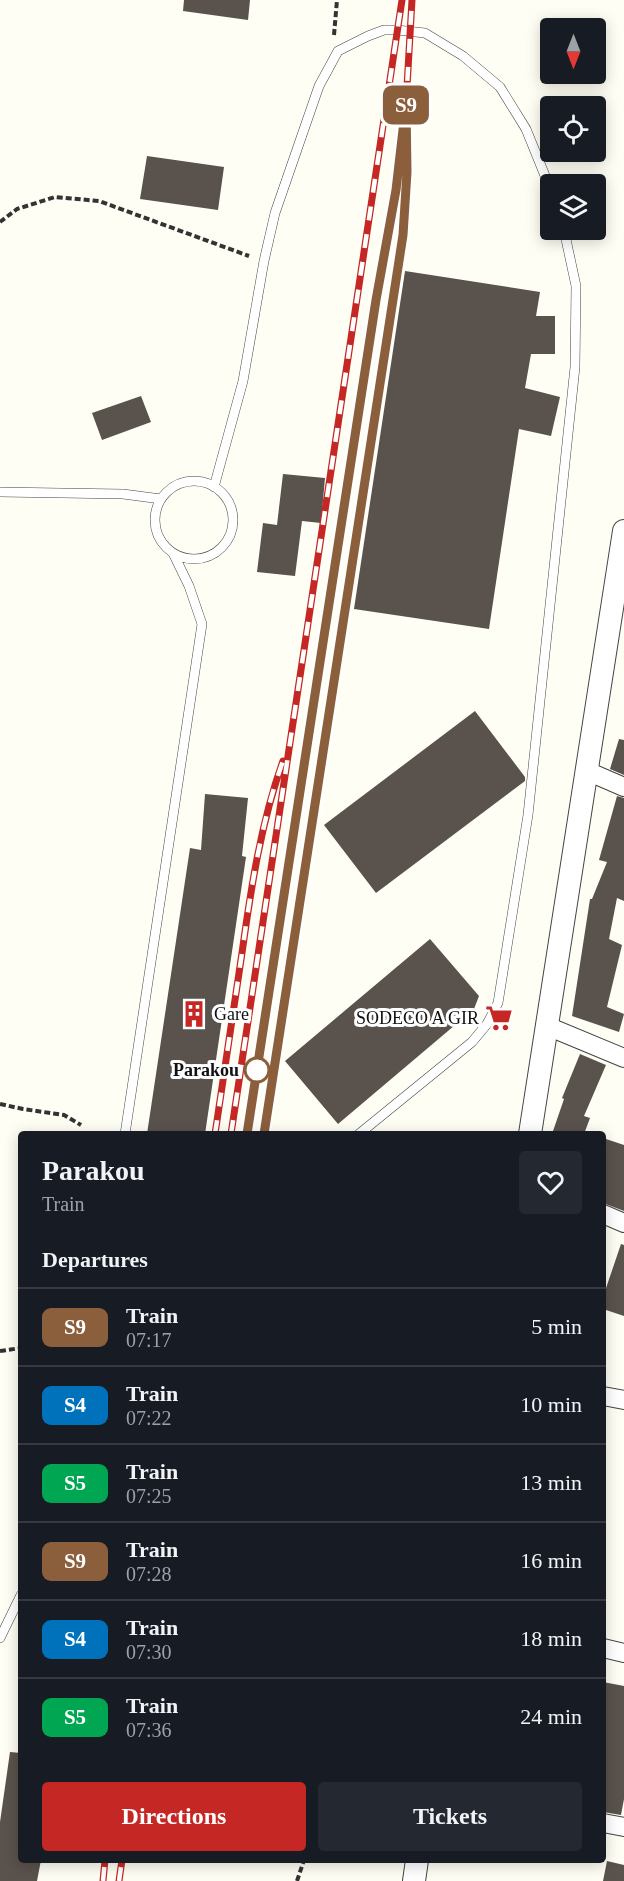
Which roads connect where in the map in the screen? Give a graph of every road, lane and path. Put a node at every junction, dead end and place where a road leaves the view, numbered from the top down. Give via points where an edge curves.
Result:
1 (336, 0) edge
2 (338, 51) junction
3 (544, 174) edge
4 (0, 222) edge
5 (566, 240) edge
6 (264, 261) junction
7 (214, 487) junction
8 (0, 492) edge
9 (161, 499) junction
10 (624, 531) edge
11 (173, 553) junction
12 (621, 577) edge
13 (587, 771) junction
14 (624, 787) edge
15 (547, 1026) junction
16 (624, 1058) edge
17 (0, 1104) edge
18 (81, 1125) dead end
19 (125, 1131) edge
20 (362, 1131) edge
21 (530, 1131) edge
22 (606, 1215) edge
23 (624, 1223) edge
24 (18, 1348) edge
25 (0, 1351) edge
26 (606, 1397) edge
27 (624, 1400) edge
28 (18, 1601) edge
29 (0, 1638) edge
30 (606, 1649) edge
31 (624, 1653) edge
32 (606, 1824) edge
33 (624, 1827) edge
34 (303, 1863) edge
35 (417, 1863) edge
36 (297, 1881) edge
37 (414, 1881) edge

1 - 2 path via 333,43
2 - 3 lane via 384,30 397,30 425,33 464,56 500,87 526,129
2 - 6 lane via 319,86 275,213
4 - 6 path via 17,209 56,196 99,201
5 - 20 lane via 576,286 575,367 528,815 498,1003 472,1042
6 - 7 lane via 243,381
7 - 9 lane via 204,482 182,482
7 - 11 lane via 223,494 232,513 230,535 205,557
8 - 9 lane via 123,494
9 - 11 lane via 155,526 164,545
10 - 12 street
11 - 19 lane via 202,624
12 - 13 street
13 - 14 street
13 - 15 street
15 - 16 street
15 - 21 street
17 - 18 path via 64,1115
22 - 23 street
24 - 25 path
26 - 27 street
28 - 29 lane
30 - 31 street
32 - 33 street
34 - 36 path
35 - 37 street

